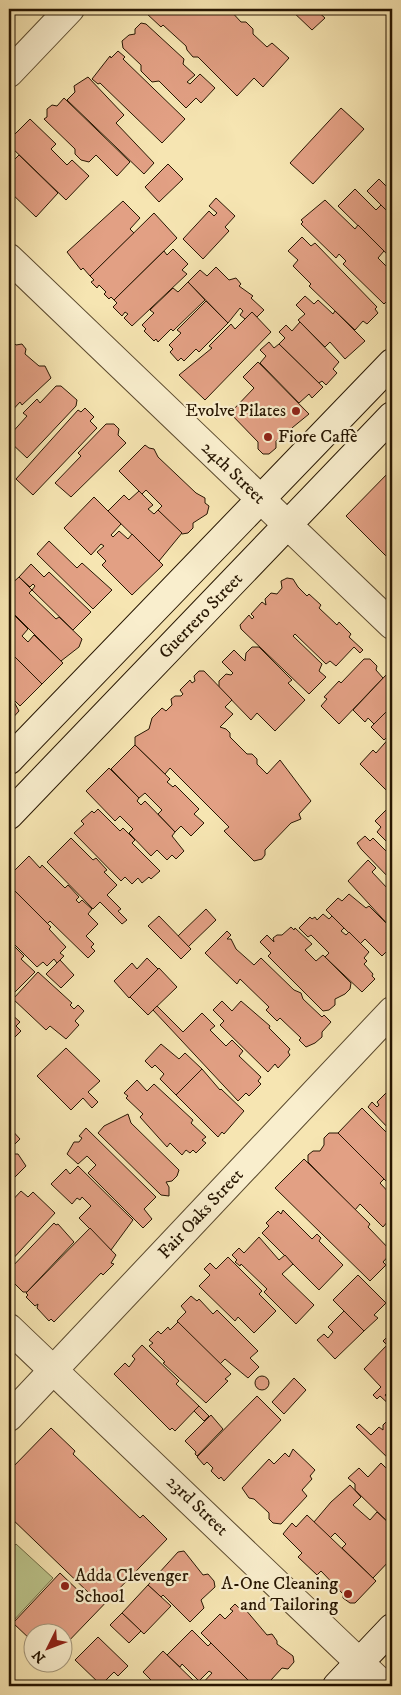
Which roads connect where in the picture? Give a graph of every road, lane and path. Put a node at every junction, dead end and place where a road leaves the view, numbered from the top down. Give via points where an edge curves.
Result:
1 (70, 9) edge
2 (9, 73) edge
3 (9, 258) edge
4 (392, 363) edge
5 (392, 416) edge
6 (262, 500) junction
7 (288, 525) junction
8 (392, 625) edge
9 (9, 760) edge
10 (9, 815) edge
11 (392, 1011) edge
12 (9, 1328) edge
13 (54, 1370) junction
14 (9, 1417) edge
15 (392, 1628) edge
16 (359, 1663) junction
17 (337, 1686) edge
18 (384, 1686) edge

1 - 2 street
3 - 6 street, 24th Street
4 - 6 street, Guerrero Street
5 - 7 street, Guerrero Street
6 - 7 street, 24th Street
6 - 9 street, Guerrero Street
7 - 8 street, 24th Street
7 - 10 street, Guerrero Street
11 - 13 street, Fair Oaks Street
12 - 13 street, 23rd Street
13 - 14 street, Fair Oaks Street
13 - 16 street, 23rd Street
15 - 16 street
16 - 17 street
16 - 18 street, 23rd Street

